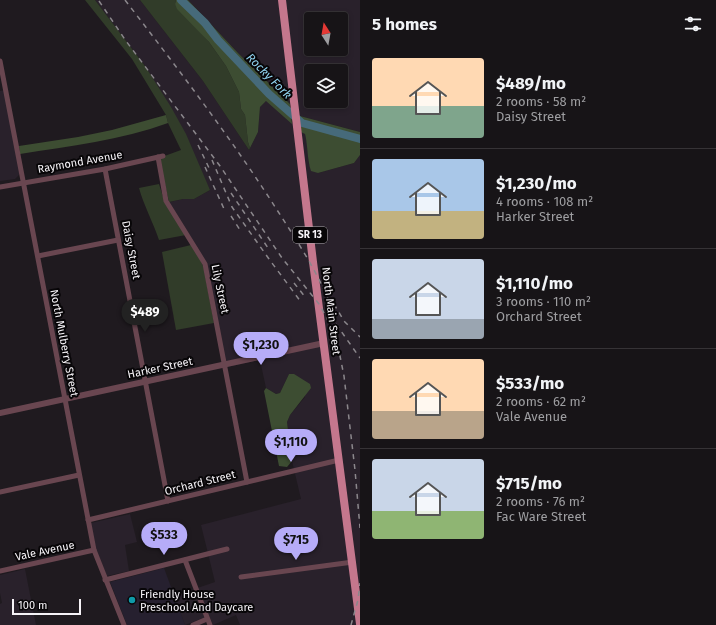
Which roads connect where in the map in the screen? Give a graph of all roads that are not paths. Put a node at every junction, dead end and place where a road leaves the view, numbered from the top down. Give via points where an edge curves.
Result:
1 (282, 0) edge
2 (0, 61) edge
3 (160, 156) joint
4 (105, 168) junction
5 (23, 183) junction
6 (0, 187) edge
7 (118, 240) junction
8 (38, 256) junction
9 (324, 343) junction
10 (224, 364) junction
11 (146, 381) junction
12 (65, 399) junction
13 (0, 413) edge
14 (339, 460) junction
15 (79, 475) junction
16 (247, 482) junction
17 (0, 492) edge
18 (168, 501) junction
19 (88, 520) junction
20 (227, 549) dead end
21 (94, 550) junction
22 (185, 560) junction
23 (353, 562) junction
24 (0, 571) edge
25 (354, 572) junction
26 (241, 578) dead end
27 (105, 580) junction
28 (360, 590) edge
29 (209, 622) edge
30 (360, 624) edge
31 (124, 625) edge
32 (193, 625) edge

1 - 9 highway, North Main Street / SR 13
2 - 5 street, North Mulberry Street
3 - 4 street, Raymond Avenue
3 - 10 street, Lily Street via 166,201 205,264
4 - 5 street, Raymond Avenue
4 - 7 street, Daisy Street
5 - 6 street, Raymond Avenue
5 - 8 street, North Mulberry Street
7 - 8 street
7 - 11 street, Daisy Street
8 - 12 street, North Mulberry Street
9 - 10 street, Harker Street
9 - 14 highway, North Main Street / SR 13
10 - 11 street, Harker Street
10 - 16 street, Lily Street
11 - 12 street, Harker Street
11 - 18 street, Daisy Street
12 - 13 street, Harker Street
12 - 15 street, North Mulberry Street
14 - 16 street, Orchard Street
14 - 23 highway, North Main Street / SR 13
15 - 17 street
15 - 19 street, North Mulberry Street
16 - 18 street, Orchard Street
18 - 19 street, Orchard Street
19 - 21 street, North Mulberry Street
20 - 22 street
21 - 24 street, Vale Avenue
21 - 27 street, North Mulberry Street
22 - 27 street
22 - 29 street
23 - 25 highway, North Main Street / SR 13
23 - 26 street
25 - 28 highway, SR 13
25 - 30 highway, North Main Street / SR 13
27 - 31 street, North Mulberry Street
29 - 32 street

